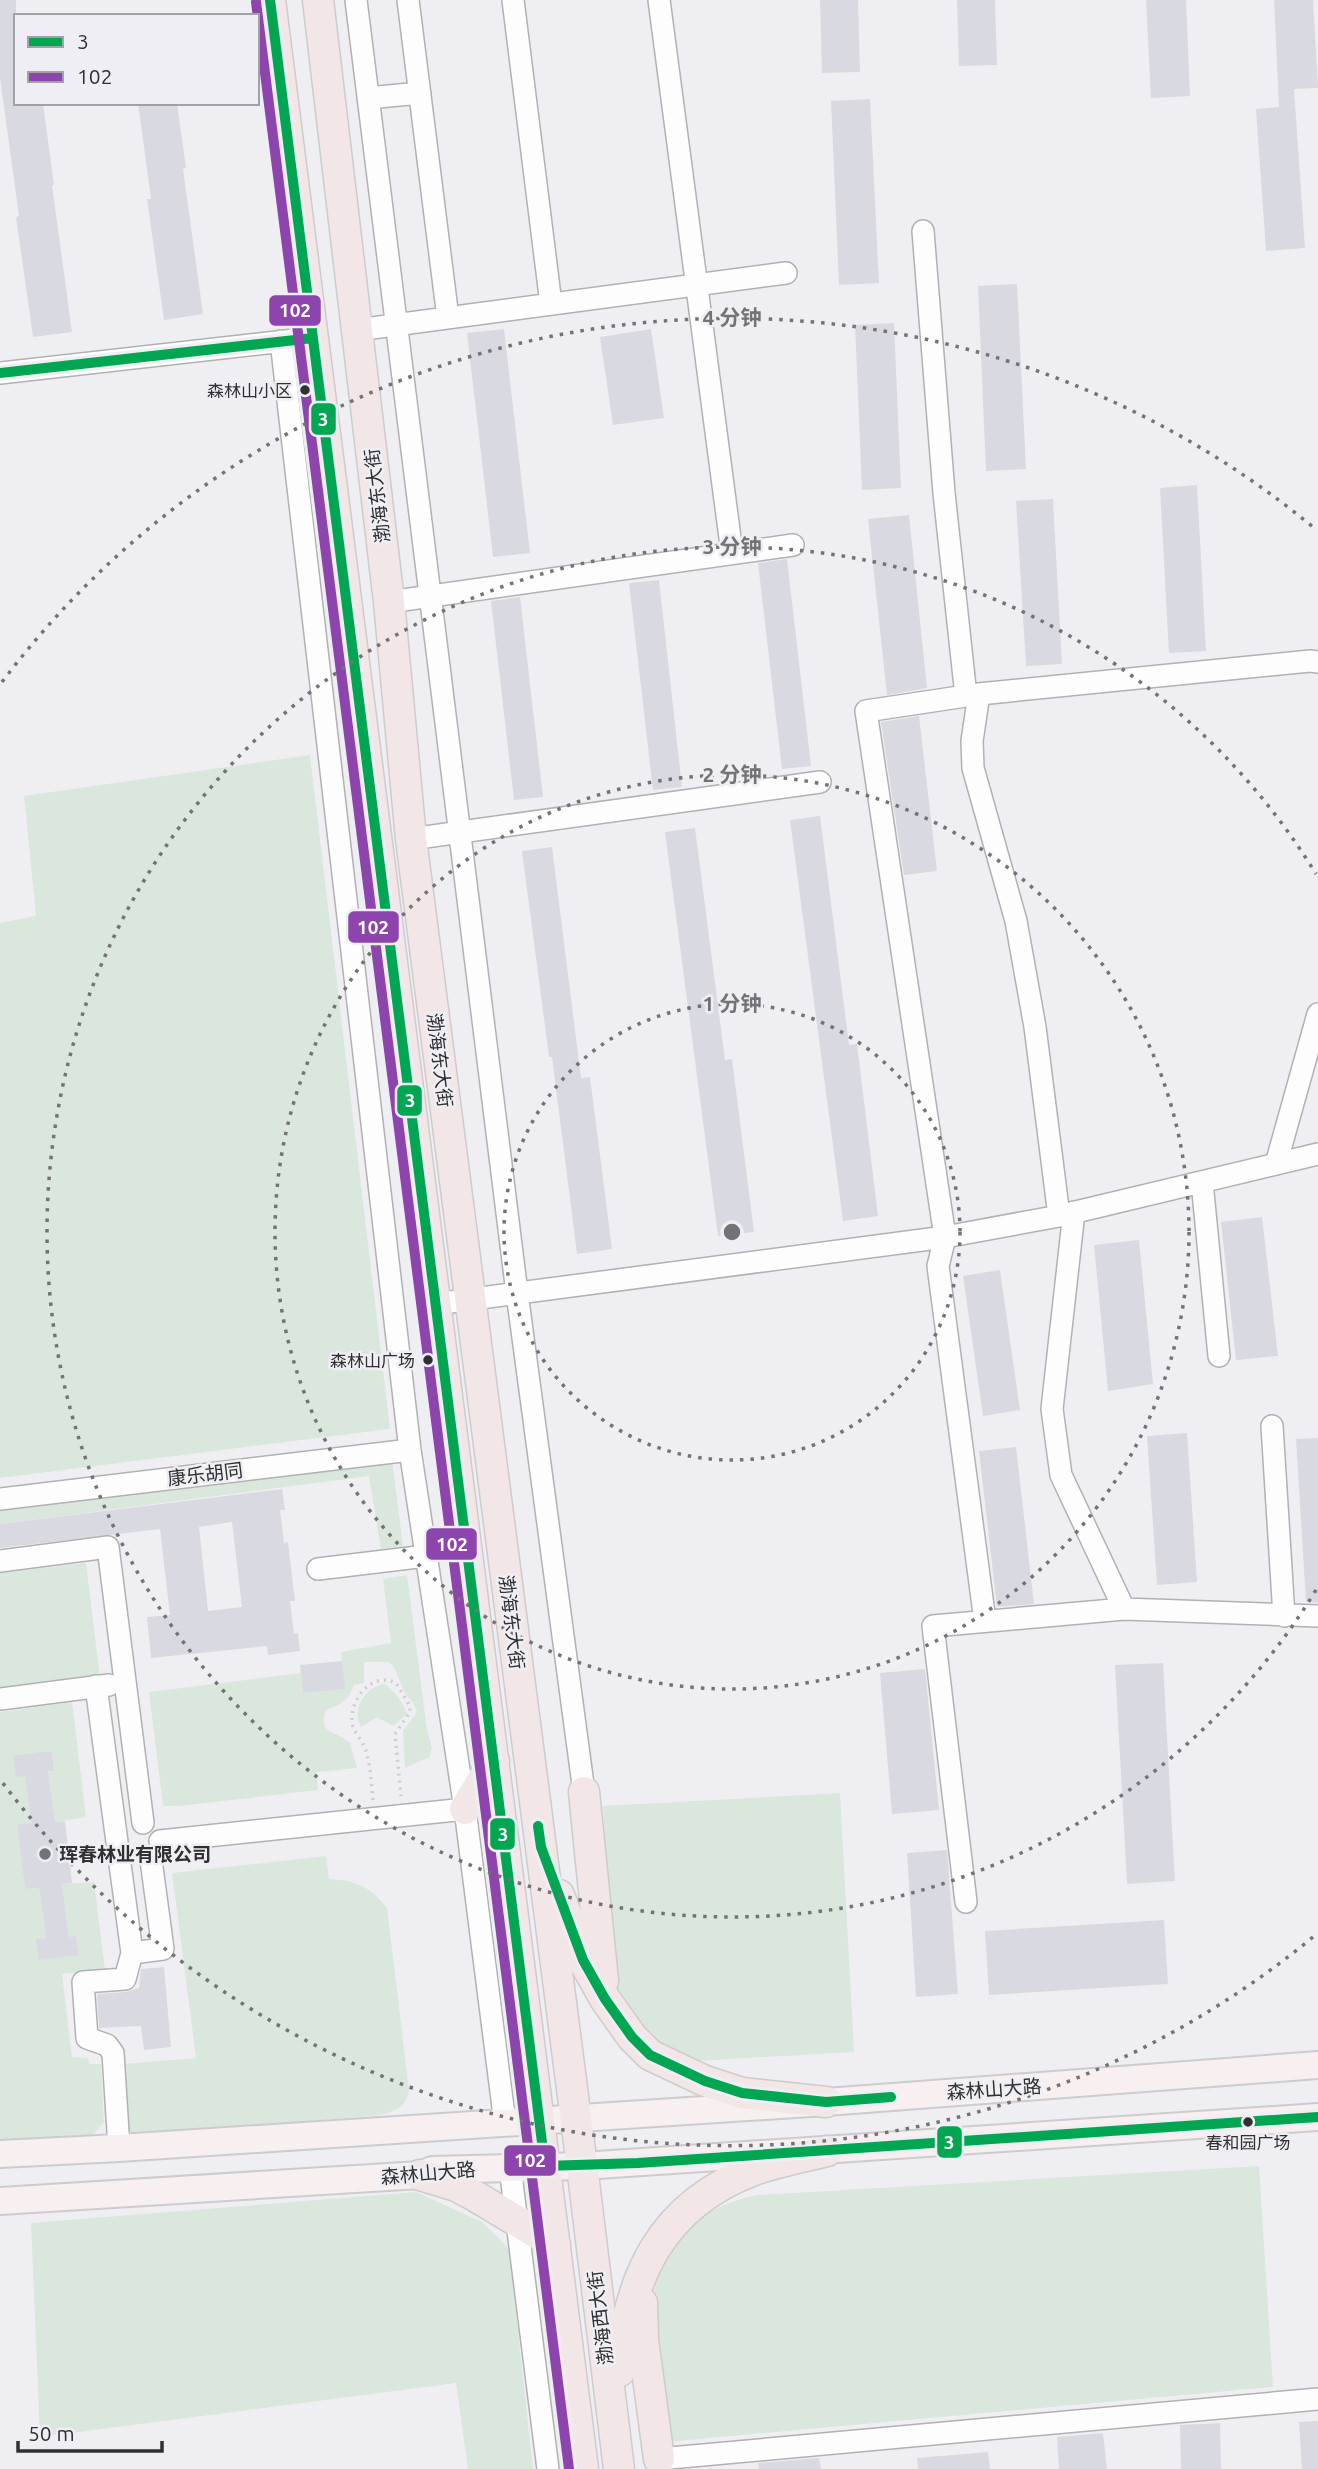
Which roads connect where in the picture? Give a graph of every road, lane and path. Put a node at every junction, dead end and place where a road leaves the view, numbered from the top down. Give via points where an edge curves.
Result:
1 (270, 0) edge
2 (318, 0) edge
3 (356, 0) edge
4 (408, 0) edge
5 (513, 0) edge
6 (659, 0) edge
7 (420, 93) junction
8 (368, 98) junction
9 (923, 231) dead end
10 (786, 274) dead end
11 (696, 285) junction
12 (551, 304) junction
13 (448, 318) junction
14 (396, 325) junction
15 (357, 330) junction
16 (313, 338) junction
17 (281, 341) junction
18 (0, 373) edge
19 (793, 545) dead end
20 (732, 554) junction
21 (430, 597) junction
22 (389, 602) junction
23 (1318, 662) edge
24 (973, 695) junction
25 (820, 782) dead end
26 (459, 832) junction
27 (411, 839) junction
28 (1318, 1014) edge
29 (1318, 1154) edge
30 (1276, 1164) junction
31 (1202, 1182) junction
32 (1067, 1214) junction
33 (945, 1237) junction
34 (517, 1293) junction
35 (470, 1299) junction
36 (435, 1304) junction
37 (1219, 1356) dead end
38 (1272, 1426) dead end
39 (410, 1450) junction
40 (0, 1499) edge
41 (426, 1556) junction
42 (0, 1561) edge
43 (318, 1569) dead end
44 (1124, 1608) junction
45 (1284, 1616) junction
46 (1318, 1616) edge
47 (985, 1621) junction
48 (126, 1682) junction
49 (96, 1686) junction
50 (0, 1699) edge
51 (494, 1761) junction
52 (584, 1792) joint
53 (465, 1809) junction
54 (402, 1815) junction
55 (375, 1818) junction
56 (143, 1823) junction
57 (118, 1846) junction
58 (541, 1847) junction
59 (155, 1851) junction
60 (966, 1902) dead end
61 (132, 1953) junction
62 (605, 1999) junction
63 (1318, 2065) edge
64 (826, 2102) junction
65 (1318, 2117) edge
66 (576, 2118) junction
67 (539, 2120) junction
68 (505, 2123) junction
69 (418, 2129) junction
70 (119, 2148) junction
71 (827, 2151) junction
72 (0, 2154) edge
73 (545, 2166) junction
74 (582, 2166) junction
75 (510, 2167) junction
76 (426, 2172) junction
77 (0, 2201) edge
78 (516, 2220) junction
79 (555, 2244) junction
80 (644, 2269) junction
81 (1318, 2399) edge
82 (660, 2464) edge
83 (548, 2469) edge
84 (583, 2469) edge
85 (619, 2469) edge

1 - 16 highway, 渤海东大街
2 - 15 highway, 渤海东大街
3 - 8 street
4 - 7 street
5 - 12 street
6 - 11 street
7 - 8 street
7 - 13 street
8 - 14 street
9 - 24 street via 944,493
10 - 11 street
11 - 12 street
11 - 20 street
12 - 13 street
13 - 14 street
14 - 15 street
14 - 21 street
15 - 22 highway, 渤海东大街
16 - 17 street
16 - 36 highway, 渤海东大街
17 - 18 street
17 - 39 street
19 - 20 street
20 - 21 street
21 - 22 street
21 - 26 street
22 - 27 highway, 渤海东大街
23 - 24 street
24 - 32 street via 973,768 1016,921
24 - 33 street via 866,711
25 - 26 street
26 - 27 street
26 - 34 street
27 - 35 highway, 渤海东大街
28 - 30 street
29 - 30 street
30 - 31 street
31 - 32 street
31 - 37 street
32 - 33 street
32 - 44 street via 1052,1409 1061,1475
33 - 34 street
33 - 47 street via 938,1266
34 - 35 street
34 - 52 street
35 - 36 street
35 - 58 highway, 渤海东大街
36 - 51 highway, 渤海东大街
38 - 45 street
39 - 40 street, 康乐胡同
39 - 41 street
41 - 43 street
41 - 53 street
42 - 48 street via 108,1547
44 - 45 street
44 - 47 street
45 - 46 street
47 - 60 street via 933,1626
48 - 49 street
48 - 56 street
49 - 50 street
49 - 57 street
51 - 53 highway
51 - 67 highway, 渤海东大街
52 - 62 highway
53 - 54 street
53 - 68 street
54 - 55 street
54 - 55 path via 396,1734 410,1706 396,1683 383,1679 358,1696 351,1718 367,1753
55 - 59 street
56 - 57 street via 124,1828
56 - 59 street via 154,1829
57 - 59 street via 130,1863 145,1863
57 - 61 street
58 - 62 highway via 583,1960
58 - 66 highway, 渤海东大街
59 - 61 street via 163,1949
61 - 70 street via 125,1979 83,1982 87,2038 107,2045 113,2053
62 - 64 highway via 650,2055 674,2068 742,2093
63 - 64 main road, 森林山大路
64 - 66 main road, 森林山大路
65 - 71 main road, 森林山大路
66 - 67 main road, 森林山大路
66 - 74 highway, 渤海西大街
67 - 68 main road, 森林山大路
67 - 73 highway, 渤海东大街
68 - 69 main road, 森林山大路
69 - 70 main road, 森林山大路
69 - 76 main road via 429,2144
70 - 72 main road, 森林山大路
71 - 74 main road, 森林山大路
71 - 80 highway via 754,2170 727,2183 684,2212 663,2234
73 - 74 main road, 森林山大路
73 - 75 main road, 森林山大路
73 - 79 highway, 渤海西大街
74 - 85 highway, 渤海西大街
75 - 76 main road, 森林山大路
75 - 78 street
76 - 77 main road, 森林山大路
76 - 78 highway
78 - 79 highway
78 - 83 street
79 - 84 highway, 渤海西大街
80 - 82 highway via 641,2316
80 - 85 highway via 623,2332
81 - 82 street

